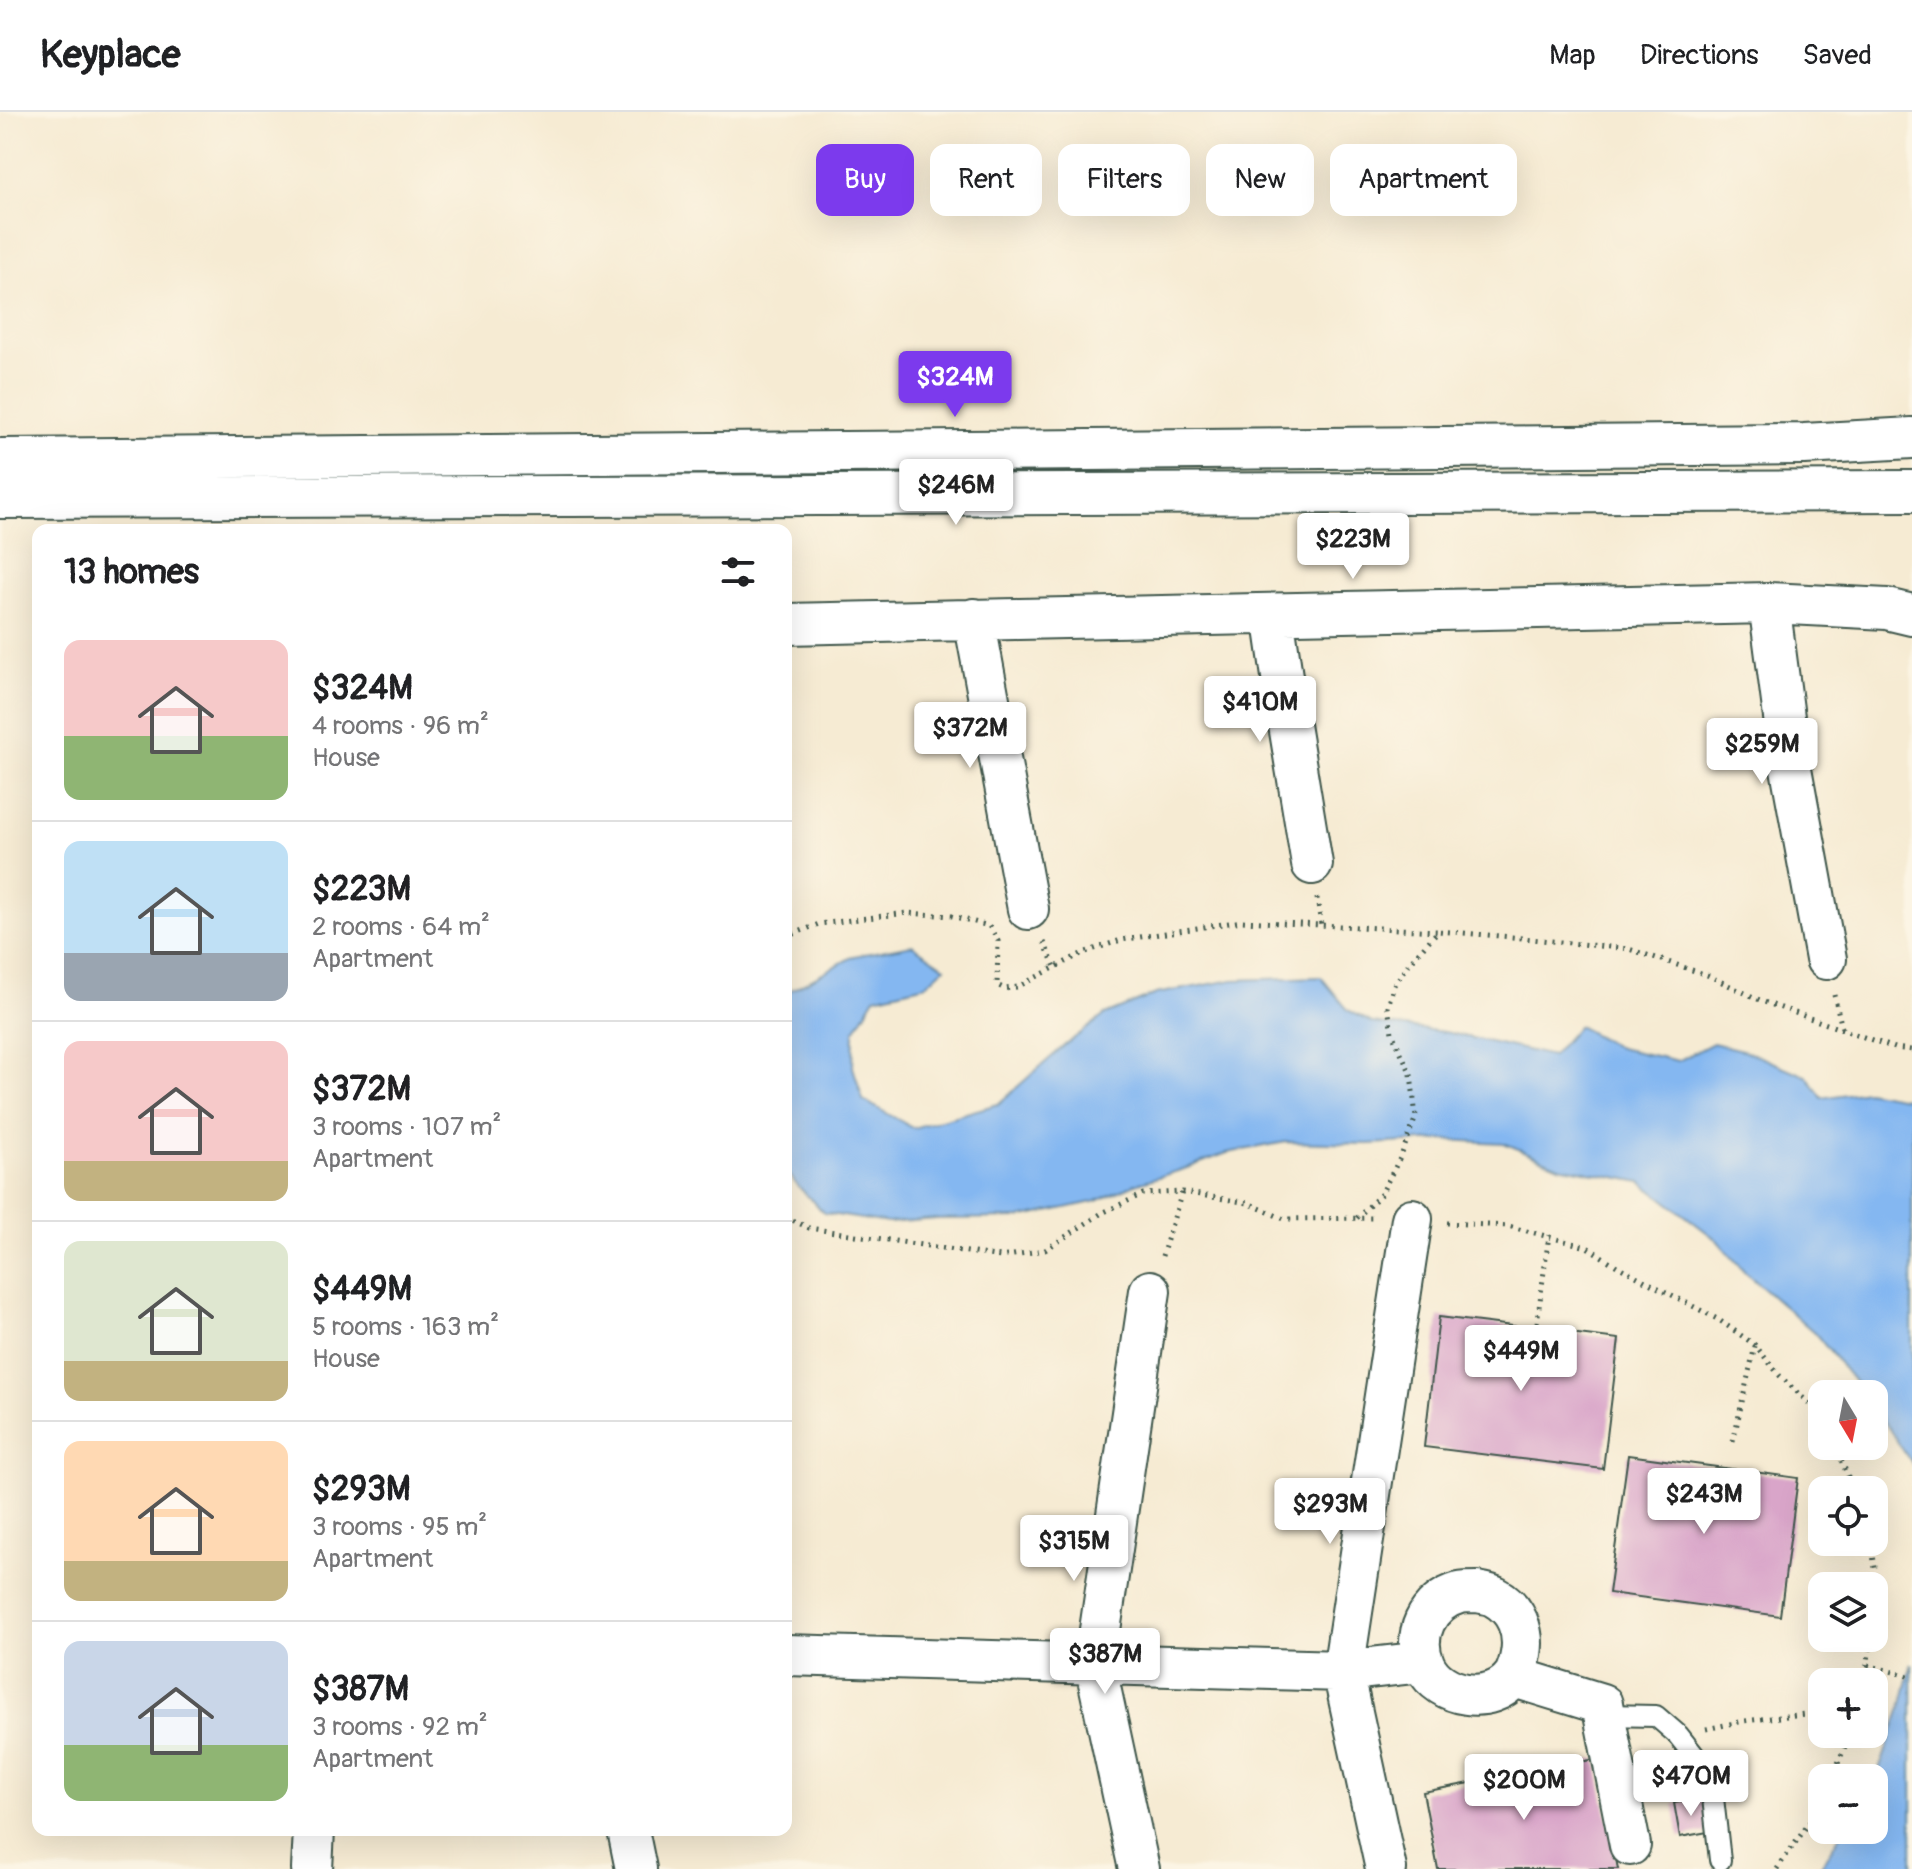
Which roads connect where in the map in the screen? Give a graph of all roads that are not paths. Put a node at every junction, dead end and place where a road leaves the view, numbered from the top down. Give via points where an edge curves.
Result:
1 (1912, 438) edge
2 (0, 459) edge
3 (1912, 491) edge
4 (0, 498) edge
5 (1769, 603) junction
6 (1273, 614) junction
7 (1912, 615) edge
8 (974, 619) junction
9 (792, 624) edge
10 (1312, 864) dead end
11 (1028, 909) dead end
12 (1826, 959) dead end
13 (1412, 1219) road end
14 (1150, 1291) road end
15 (792, 1655) edge
16 (1423, 1662) junction
17 (1095, 1664) junction
18 (1343, 1671) junction
19 (1514, 1677) junction
20 (1604, 1715) junction
21 (314, 1836) edge
22 (629, 1836) edge
23 (1630, 1845) dead end
24 (1720, 1860) dead end
25 (312, 1869) edge
26 (636, 1869) edge
27 (1139, 1869) edge
28 (1386, 1869) edge

1 - 2 street via 1772,444
3 - 4 street
5 - 6 street
5 - 7 street
5 - 12 street via 1790,763
6 - 8 street
6 - 10 street
8 - 9 street
8 - 11 street
13 - 18 street
14 - 17 street
15 - 17 street
16 - 18 street
16 - 19 street via 1442,1686 1457,1693 1497,1690
16 - 19 street via 1421,1628 1430,1612 1451,1596 1477,1592 1495,1597 1519,1623 1523,1641
17 - 18 street
17 - 27 street
18 - 28 street
19 - 20 street via 1602,1704
20 - 23 street
20 - 24 lane via 1656,1716 1678,1735 1712,1789
21 - 25 street
22 - 26 street

